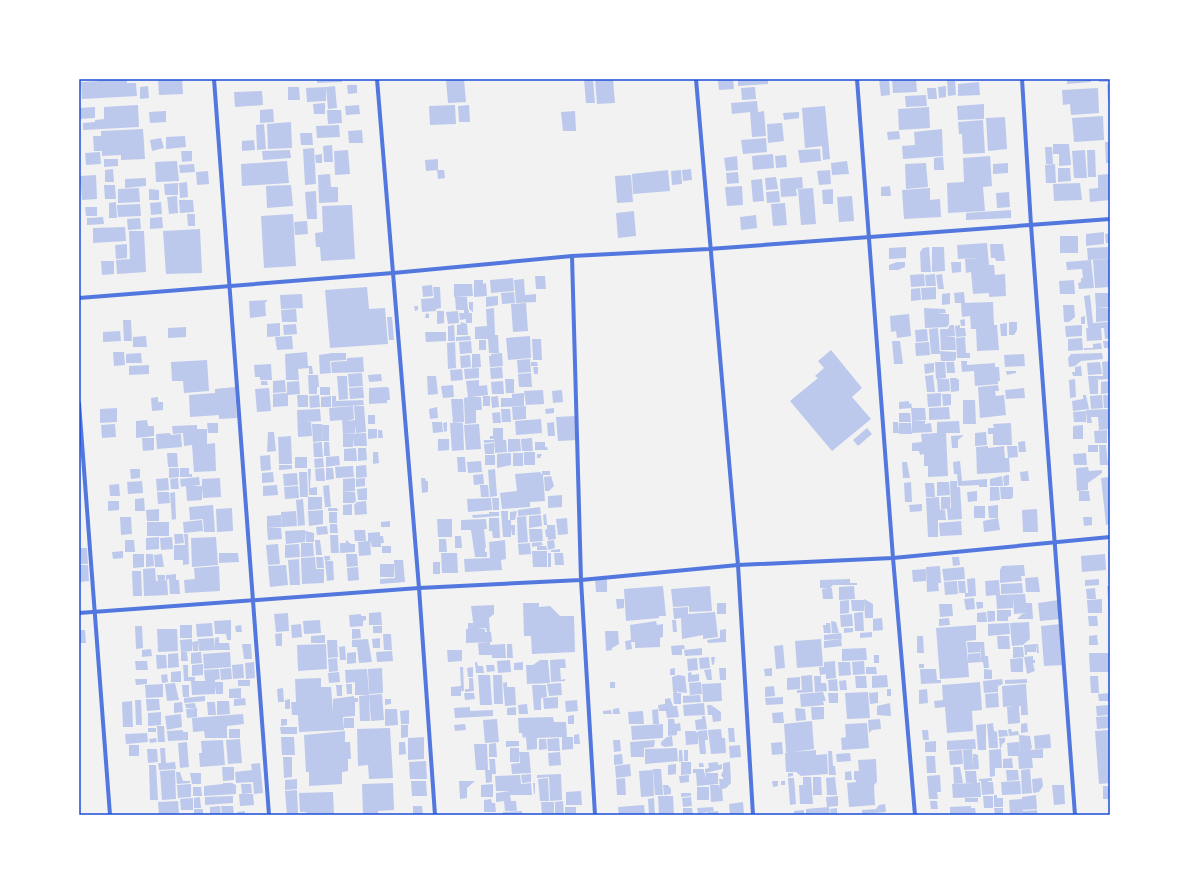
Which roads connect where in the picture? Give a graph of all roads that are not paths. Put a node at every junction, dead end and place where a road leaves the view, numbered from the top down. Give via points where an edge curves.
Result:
1 (214, 79) edge
2 (377, 79) edge
3 (696, 79) edge
4 (857, 79) edge
5 (1022, 79) edge
6 (1110, 219) edge
7 (1031, 225) junction
8 (869, 238) junction
9 (709, 249) junction
10 (572, 256) junction
11 (393, 273) junction
12 (230, 286) junction
13 (79, 298) edge
14 (79, 402) edge
15 (1110, 537) edge
16 (1056, 541) junction
17 (893, 558) junction
18 (738, 565) junction
19 (581, 580) junction
20 (419, 588) junction
21 (254, 599) junction
22 (96, 611) junction
23 (79, 613) edge
24 (110, 815) edge
25 (269, 815) edge
26 (435, 815) edge
27 (595, 815) edge
28 (753, 815) edge
29 (915, 815) edge
30 (1075, 815) edge

1 - 12 street
2 - 11 street
3 - 9 street
4 - 8 street
5 - 7 street
6 - 7 street
7 - 8 street
7 - 16 street
8 - 9 street
8 - 17 street
9 - 10 street
9 - 18 street
10 - 11 street
10 - 19 street
11 - 12 street
11 - 20 street
12 - 13 street
12 - 21 street
14 - 22 street
15 - 16 street
16 - 17 street
16 - 30 street
17 - 18 street
17 - 29 street
18 - 19 street
18 - 28 street
19 - 20 street
19 - 27 street
20 - 21 street
20 - 26 street
21 - 22 street
21 - 25 street
22 - 23 street
22 - 24 street

